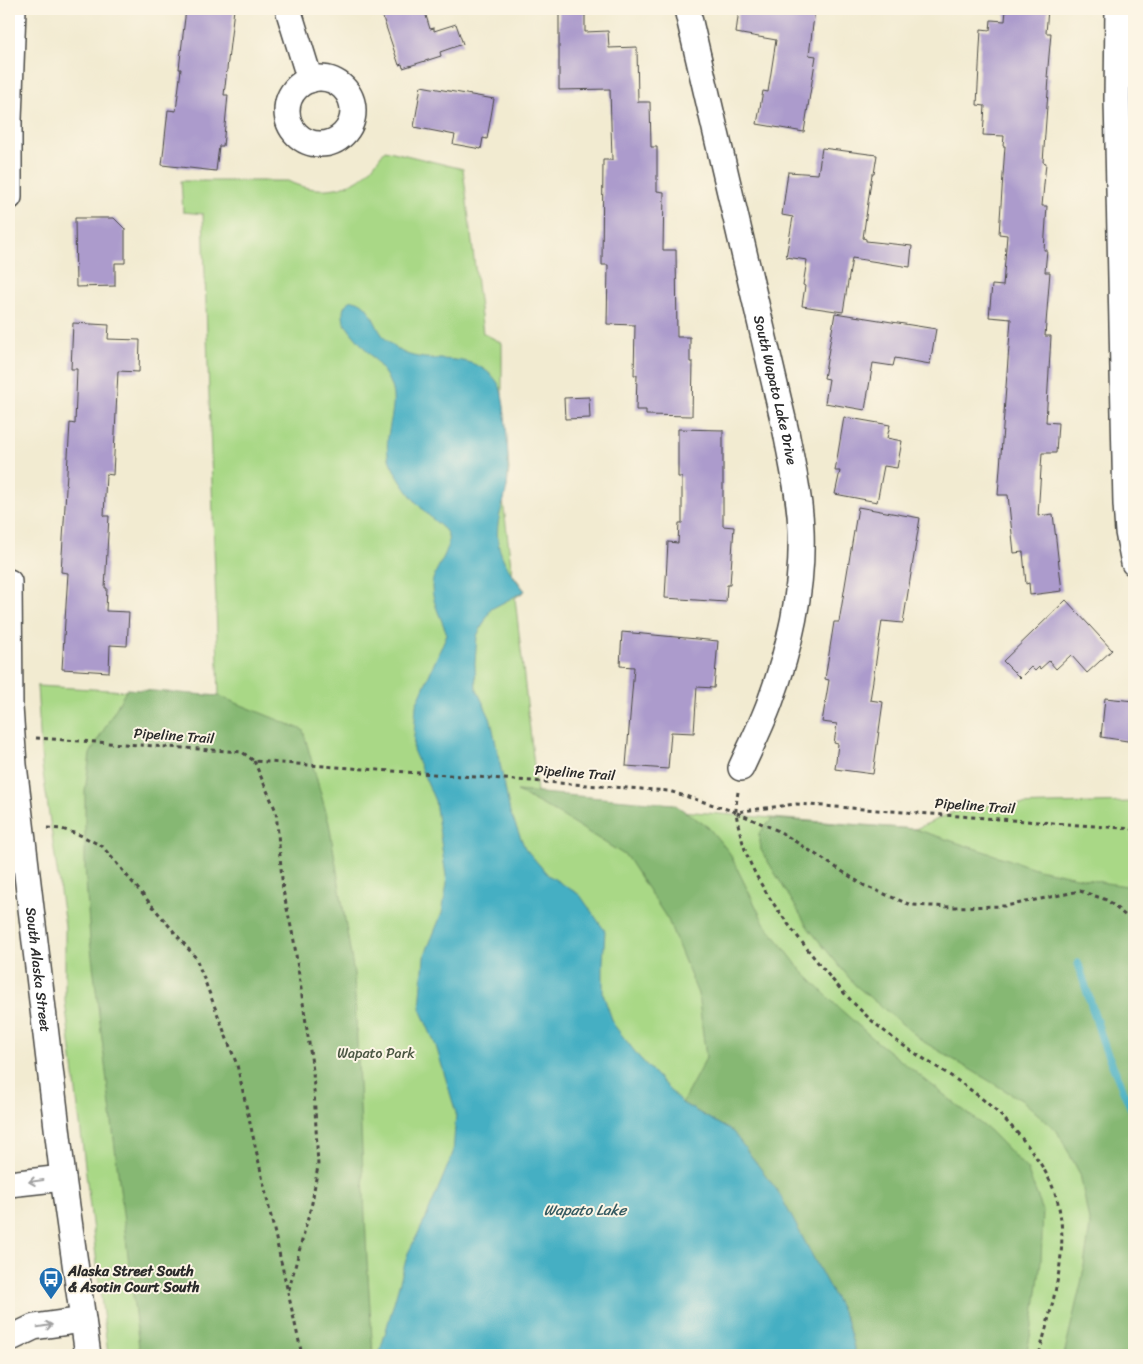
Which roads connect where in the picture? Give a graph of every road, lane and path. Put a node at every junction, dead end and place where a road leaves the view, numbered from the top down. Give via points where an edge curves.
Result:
1 (13, 9) edge
2 (288, 9) edge
3 (688, 9) edge
4 (1118, 9) edge
5 (310, 80) dead end
6 (9, 197) edge
7 (1134, 562) edge
8 (9, 582) edge
9 (10, 691) edge
10 (13, 737) junction
11 (254, 762) junction
12 (741, 768) dead end
13 (736, 812) junction
14 (22, 827) junction
15 (1134, 829) edge
16 (1134, 922) edge
17 (63, 1178) junction
18 (9, 1184) edge
19 (288, 1294) junction
20 (84, 1320) junction
21 (9, 1339) edge
22 (88, 1355) edge
23 (302, 1355) edge
24 (1039, 1355) edge

1 - 6 street
2 - 5 street
3 - 12 street, South Wapato Lake Drive via 786,432 800,522 799,578 788,639 770,702
4 - 7 street via 1126,504
8 - 9 street, South Alaska Street
9 - 10 street, South Alaska Street
10 - 11 path, Pipeline Trail via 242,752
10 - 14 street, South Alaska Street
11 - 13 path, Pipeline Trail via 669,791
11 - 19 path via 276,811 284,890 313,1071 318,1166 312,1203
13 - 15 path, Pipeline Trail via 796,804
13 - 16 path via 779,830 865,886 911,905 1006,906 1080,891 1107,900
13 - 24 path via 747,857 763,887 779,912 845,994 888,1034 973,1091 1012,1128 1040,1162 1057,1202 1061,1239 1060,1264
14 - 17 street, South Alaska Street
14 - 19 path via 62,829 102,846 196,958 238,1064
17 -> 18 street
17 - 20 street, South Alaska Street
19 - 23 path
21 -> 20 street via 34,1327
20 - 22 street, South Alaska Street

